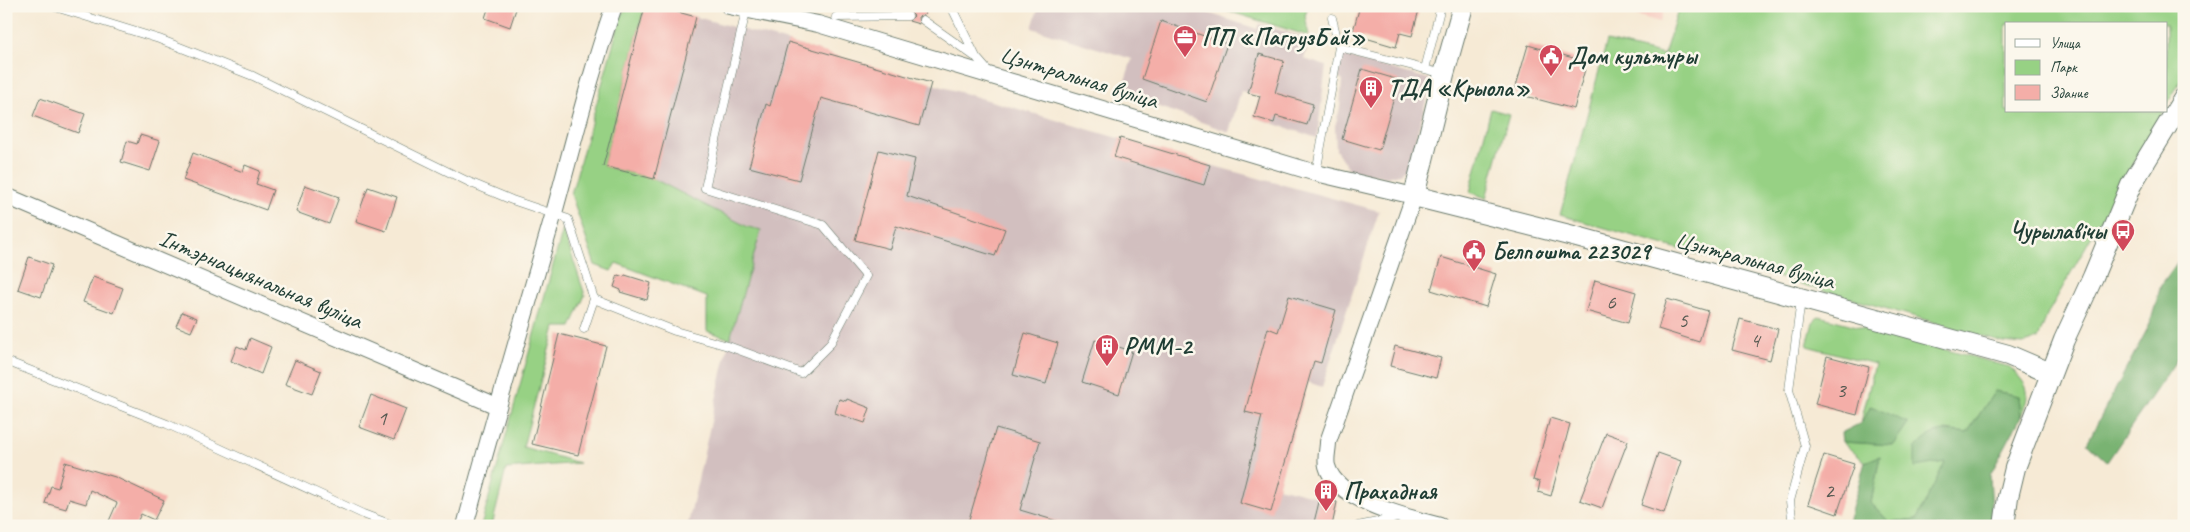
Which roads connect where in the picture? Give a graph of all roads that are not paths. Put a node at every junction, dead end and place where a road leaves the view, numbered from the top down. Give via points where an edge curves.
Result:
1 (52, 6) edge
2 (614, 6) edge
3 (729, 6) edge
4 (853, 6) edge
5 (951, 6) edge
6 (1441, 6) edge
7 (1463, 6) edge
8 (746, 11) junction
9 (908, 16) dead end
10 (836, 17) junction
11 (1332, 18) dead end
12 (923, 20) dead end
13 (818, 24) junction
14 (1339, 47) junction
15 (976, 58) junction
16 (1434, 72) junction
17 (993, 77) junction
18 (2184, 98) edge
19 (1316, 173) junction
20 (6, 196) edge
21 (1414, 196) junction
22 (553, 214) junction
23 (1801, 298) junction
24 (594, 299) junction
25 (584, 329) dead end
26 (6, 361) edge
27 (2050, 373) junction
28 (497, 406) junction
29 (1407, 517) junction
30 (395, 526) edge
31 (465, 526) edge
32 (1358, 526) edge
33 (1440, 526) edge
34 (1793, 526) edge
35 (2004, 526) edge

1 - 22 lane via 159,39 253,76 469,182
2 - 22 street via 596,58
3 - 8 street, Цэнтральная вуліца
4 - 10 lane
5 - 15 lane
6 - 16 lane
7 - 16 street
8 - 13 street, Цэнтральная вуліца
8 - 24 lane via 705,188 823,225 866,276 830,344 801,373 728,346 675,331
9 - 10 lane
10 - 13 lane
11 - 14 lane
12 - 15 lane
13 - 17 street, Цэнтральная вуліца
14 - 16 lane
14 - 19 lane
15 - 17 lane
16 - 21 street
17 - 19 street, Цэнтральная вуліца
18 - 27 street via 2131,185
19 - 21 street, Цэнтральная вуліца
20 - 28 street, Інтэрнацыянальная вуліца
21 - 23 street, Цэнтральная вуліца
21 - 29 street via 1328,442 1327,466 1337,483 1357,497
22 - 24 lane via 568,219
22 - 28 street
23 - 27 street, Цэнтральная вуліца via 2008,355
23 - 34 lane via 1789,390 1805,446 1790,501
24 - 25 lane
26 - 30 lane via 167,424
27 - 35 street via 2015,468
28 - 31 street
29 - 32 lane
29 - 33 street

